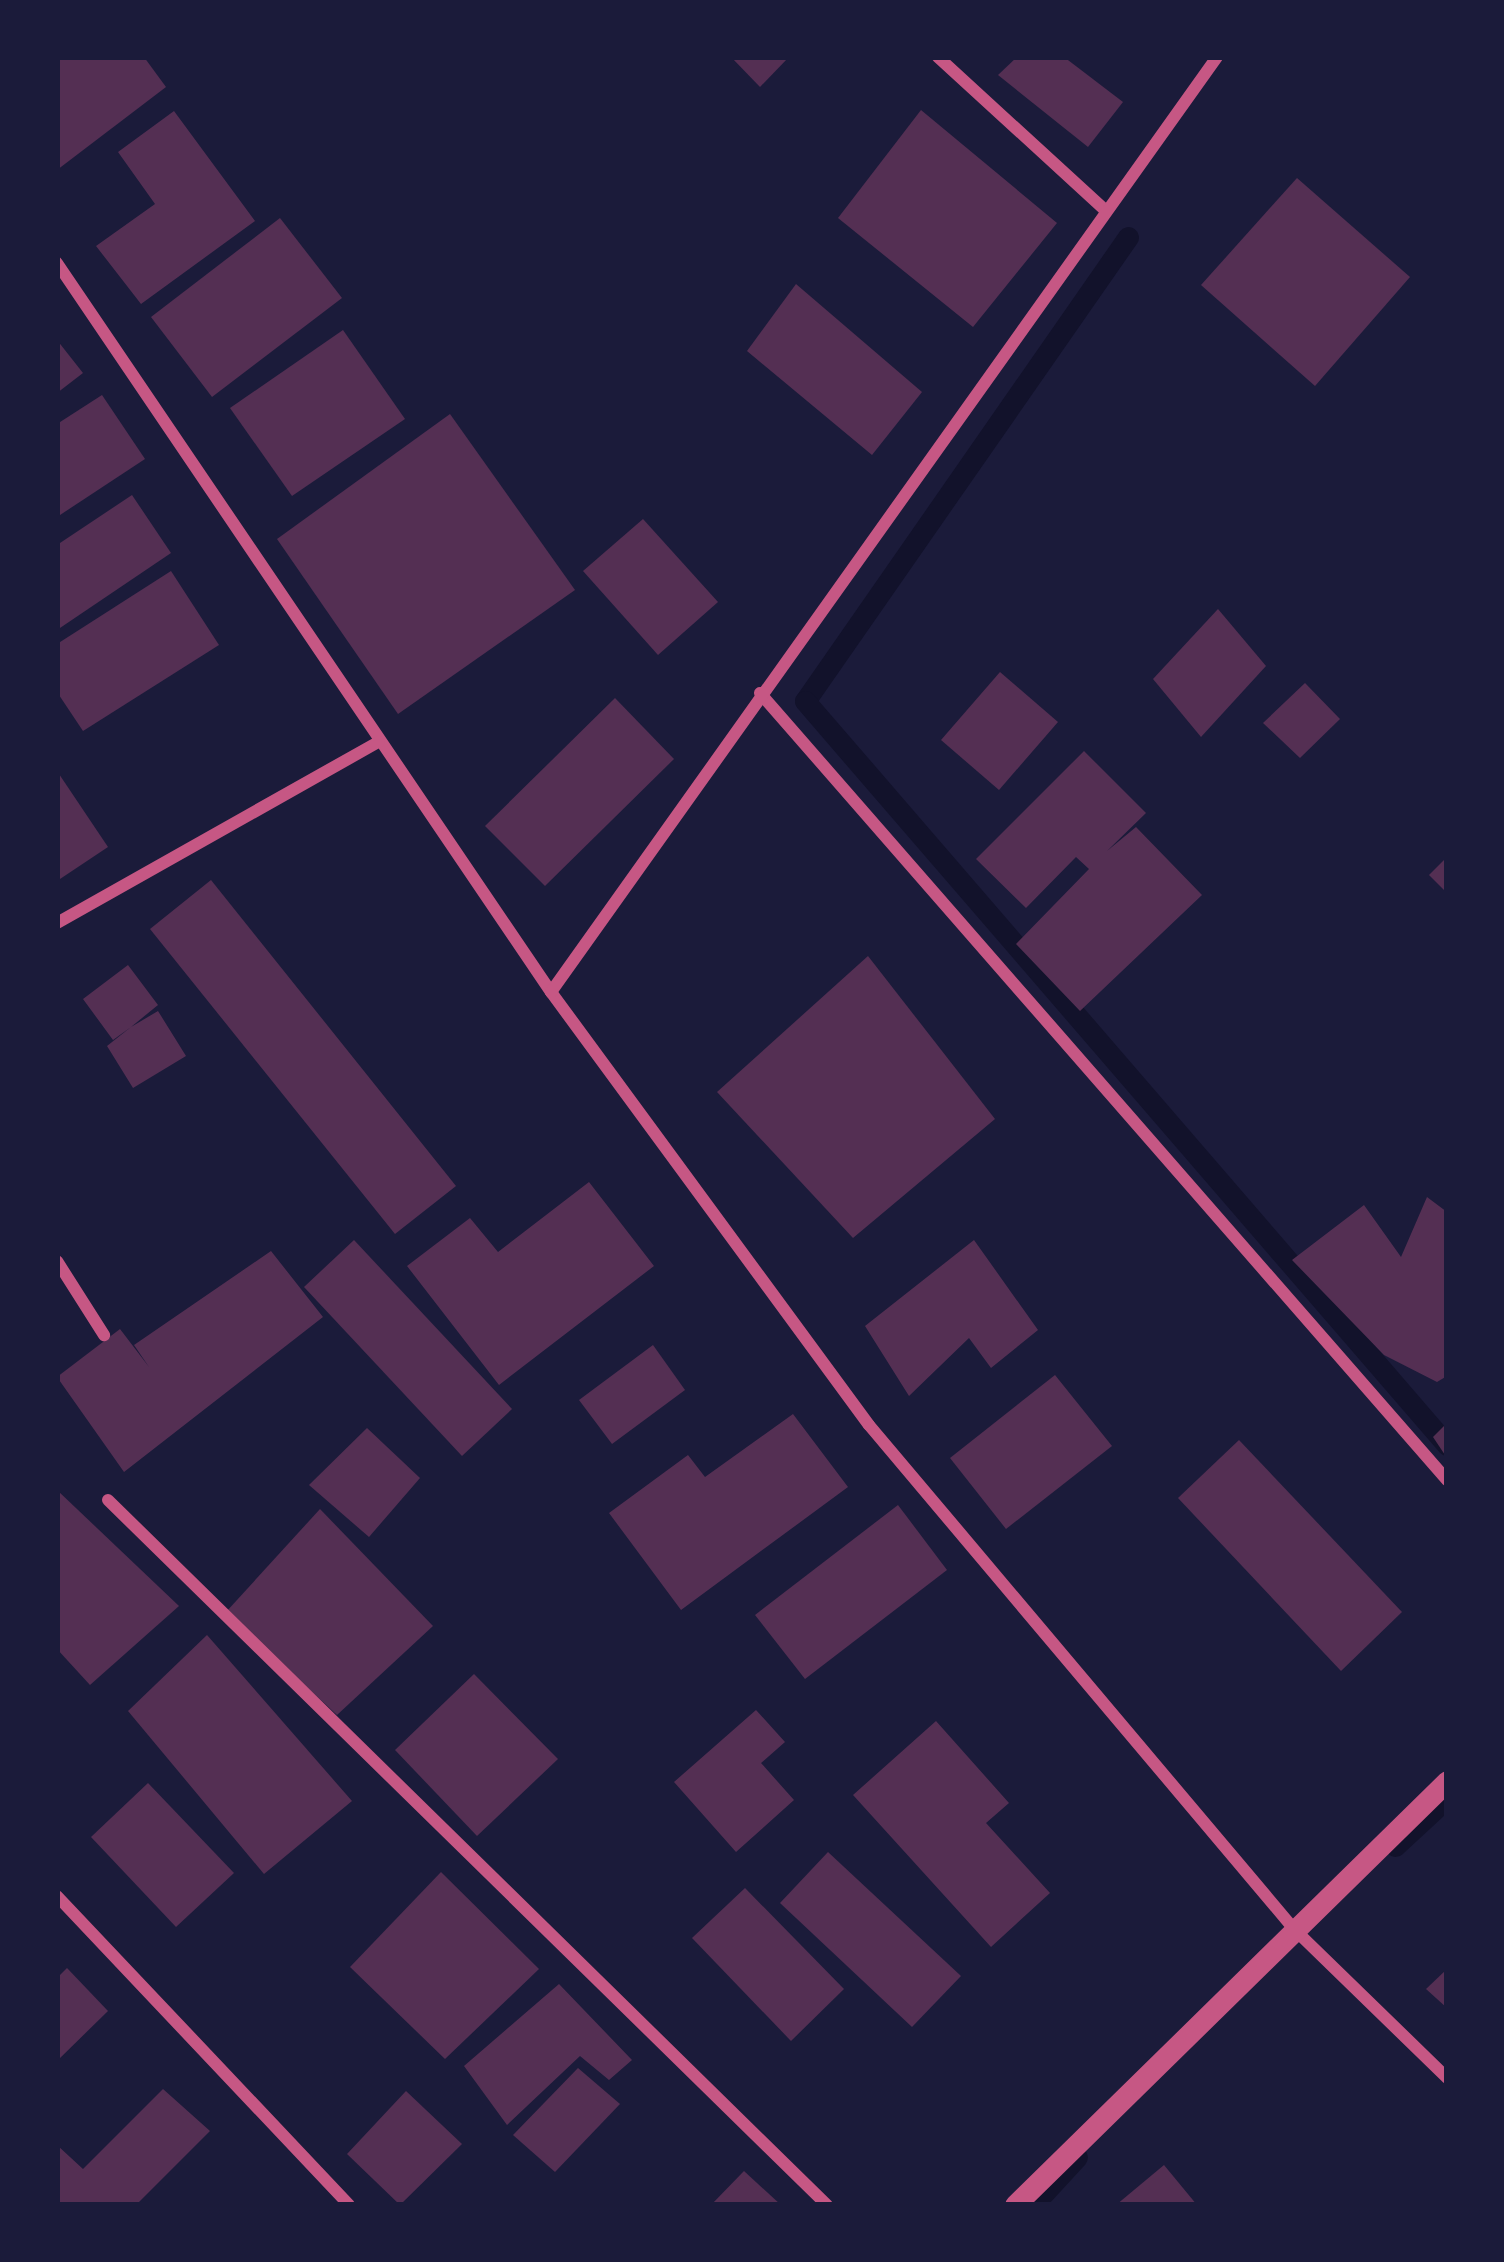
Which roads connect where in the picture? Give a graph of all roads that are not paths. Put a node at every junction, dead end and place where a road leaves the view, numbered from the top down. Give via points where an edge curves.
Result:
1 (938, 57) edge
2 (1217, 57) edge
3 (1106, 211) junction
4 (57, 263) edge
5 (760, 693) junction
6 (378, 742) junction
7 (57, 923) edge
8 (551, 992) junction
9 (57, 1262) edge
10 (104, 1335) dead end
11 (1447, 1480) edge
12 (109, 1500) dead end
13 (1447, 1780) edge
14 (57, 1896) edge
15 (1294, 1929) junction
16 (1447, 2078) edge
17 (349, 2205) edge
18 (827, 2205) edge
19 (1015, 2205) edge

1 - 3 street
2 - 3 street
3 - 5 street
4 - 6 street
5 - 8 street
5 - 11 street
6 - 7 street
6 - 8 street
8 - 15 street via 869,1425
9 - 10 street
12 - 18 street
13 - 15 street
14 - 17 street
15 - 16 street
15 - 19 street

